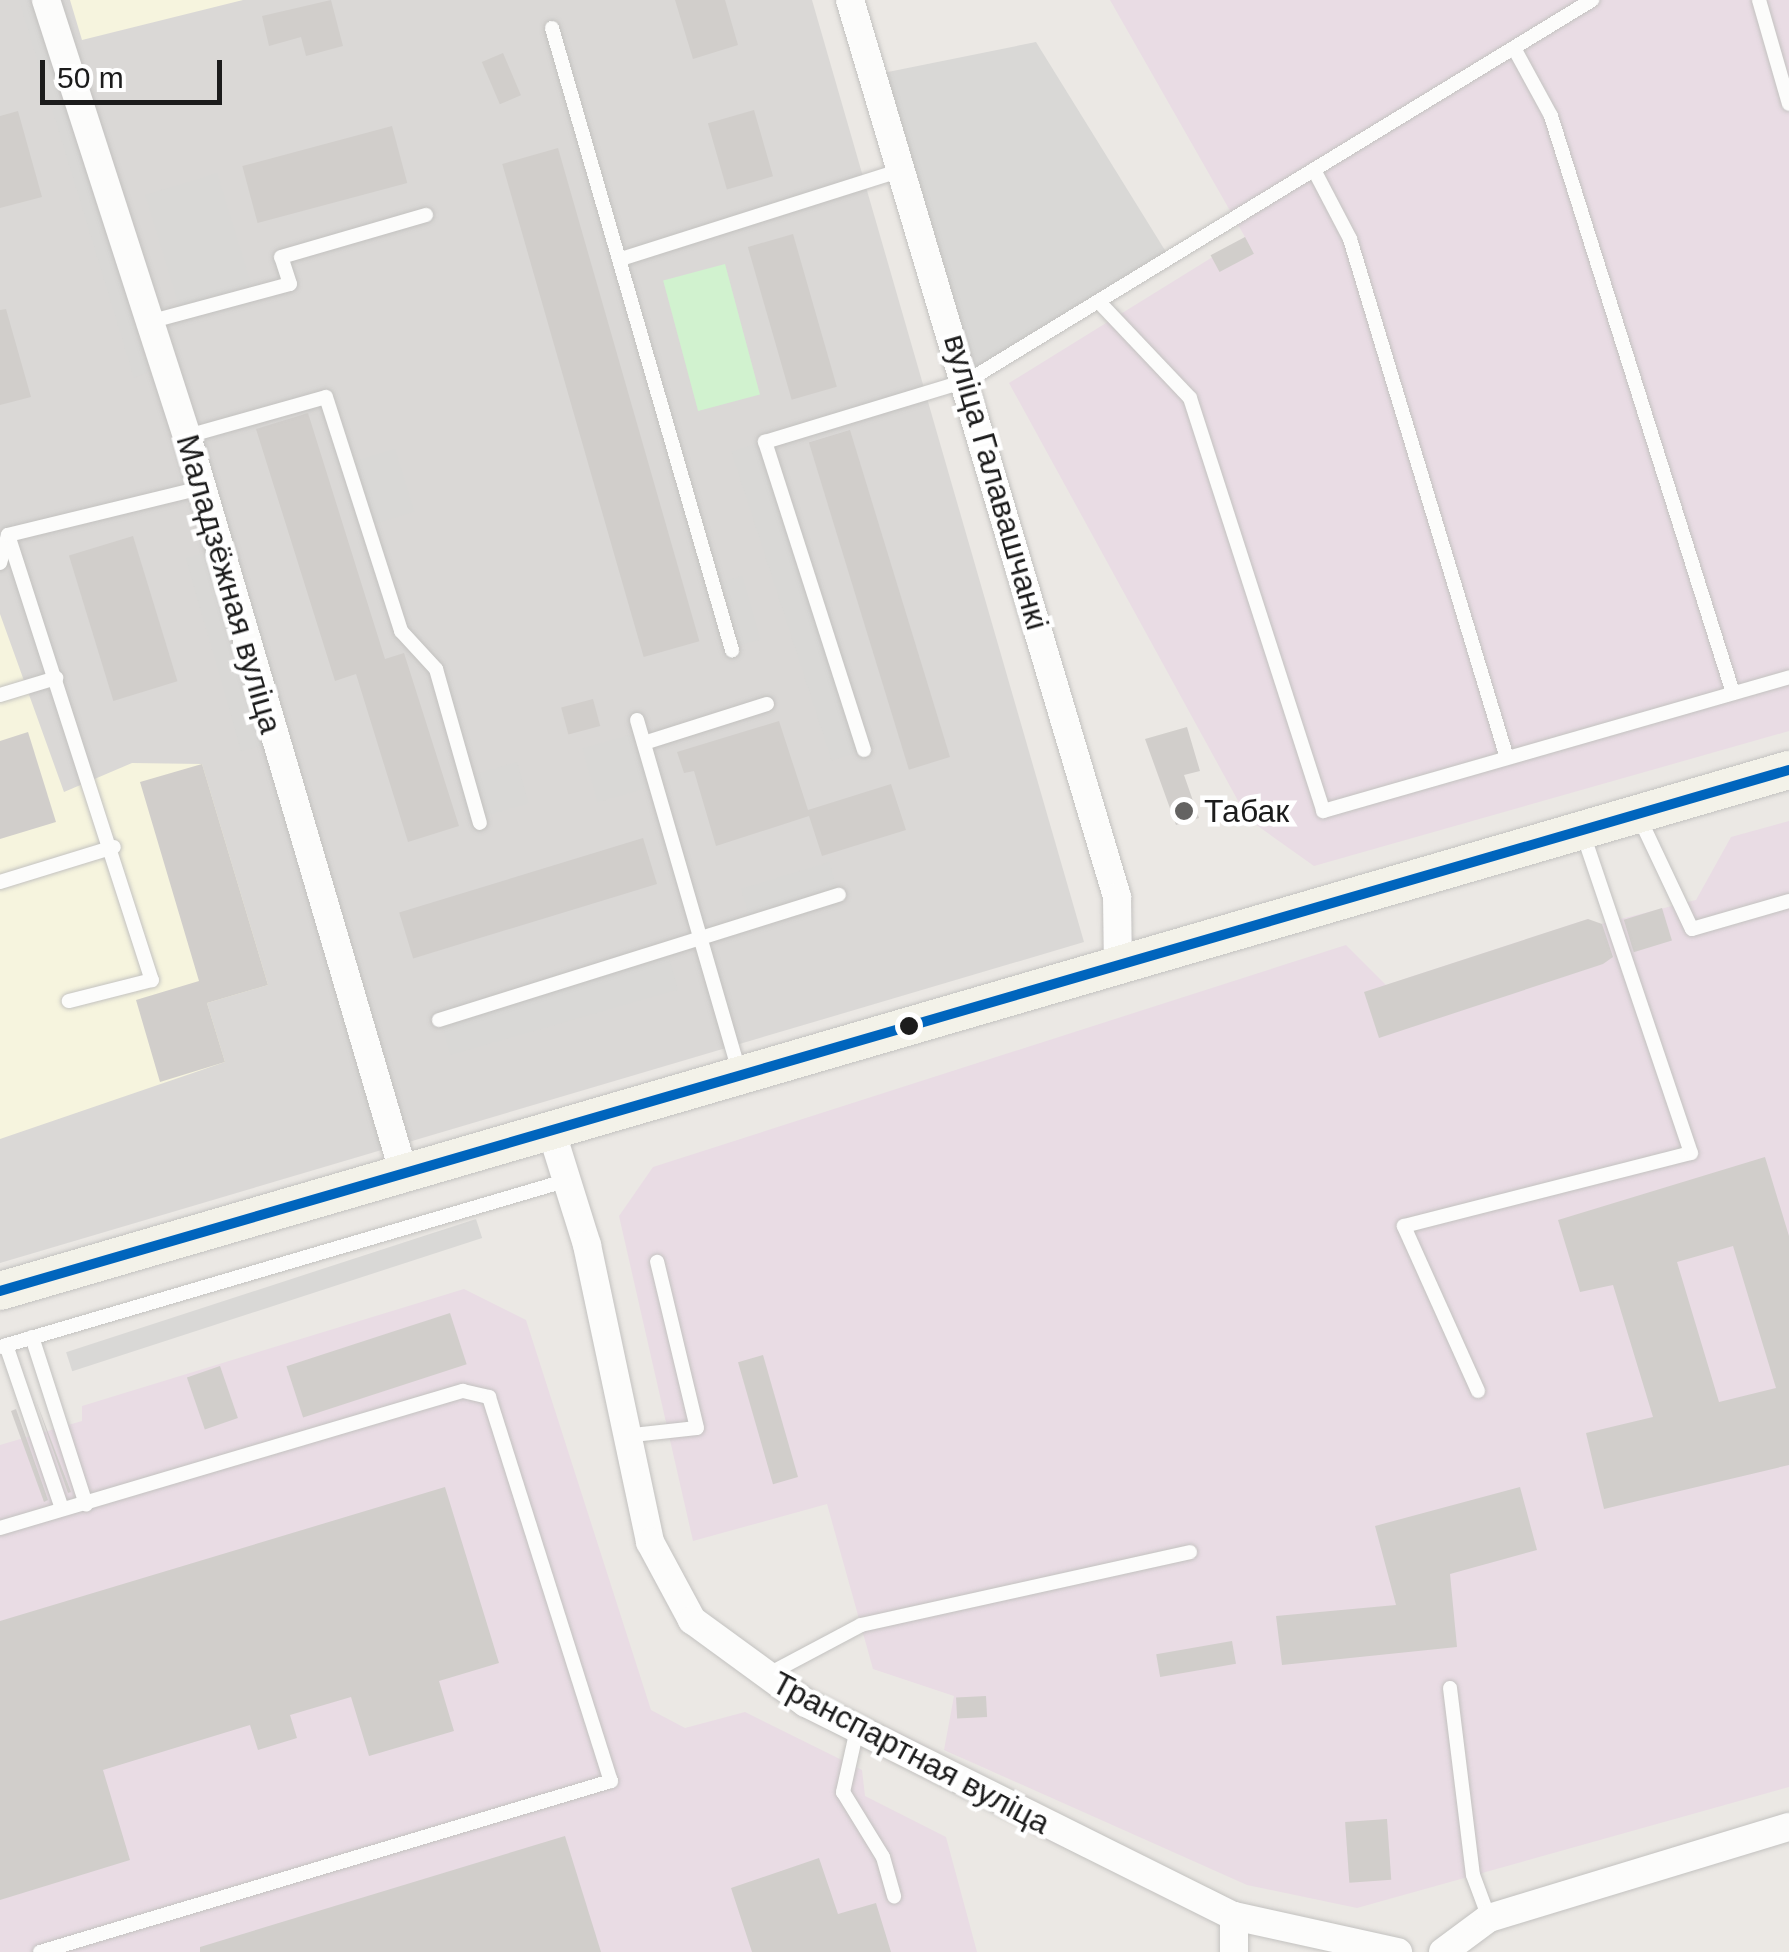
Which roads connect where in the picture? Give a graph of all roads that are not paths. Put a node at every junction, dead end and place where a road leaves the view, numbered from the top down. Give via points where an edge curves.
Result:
1 (46, 0) edge
2 (850, 0) edge
3 (1592, 0) edge
4 (1759, 0) edge
5 (552, 28) dead end
6 (1514, 48) junction
7 (1789, 104) edge
8 (903, 169) junction
9 (1314, 170) junction
10 (426, 215) dead end
11 (621, 259) junction
12 (1099, 302) junction
13 (144, 323) junction
14 (969, 380) junction
15 (187, 436) junction
16 (201, 488) junction
17 (8, 534) junction
18 (0, 563) edge
19 (732, 650) dead end
20 (56, 678) junction
21 (1789, 678) edge
22 (0, 694) edge
23 (1733, 694) junction
24 (767, 704) dead end
25 (637, 720) dead end
26 (644, 743) junction
27 (864, 750) dead end
28 (1508, 758) junction
29 (1789, 770) edge
30 (1638, 814) junction
31 (480, 823) dead end
32 (1582, 830) junction
33 (114, 847) junction
34 (0, 882) edge
35 (839, 896) dead end
36 (1789, 901) edge
37 (700, 937) junction
38 (1118, 968) junction
39 (70, 1001) dead end
40 (440, 1020) dead end
41 (740, 1076) junction
42 (551, 1130) junction
43 (404, 1171) junction
44 (568, 1180) junction
45 (657, 1262) dead end
46 (0, 1291) edge
47 (32, 1337) junction
48 (3, 1346) edge
49 (1478, 1391) dead end
50 (623, 1436) junction
51 (86, 1504) junction
52 (62, 1509) junction
53 (0, 1528) edge
54 (1190, 1552) dead end
55 (766, 1676) junction
56 (1450, 1688) dead end
57 (857, 1729) junction
58 (1789, 1827) edge
59 (894, 1896) dead end
60 (1234, 1916) junction
61 (1489, 1918) junction
62 (40, 1952) edge
63 (1234, 1952) edge
64 (1398, 1952) edge
65 (1443, 1952) edge

1 - 13 street, Маладзёжная вуліца
2 - 8 street, вуліца Галавашчанкі
3 - 6 lane
4 - 7 lane
5 - 11 lane
6 - 9 lane
6 - 23 lane via 1550,116
8 - 11 lane
8 - 14 street, вуліца Галавашчанкі
9 - 12 lane
9 - 28 lane via 1350,238
10 - 13 lane via 281,257 290,284
11 - 19 lane
12 - 14 lane
12 - 28 lane via 1190,398 1322,812
13 - 15 street, Маладзёжная вуліца
14 - 27 lane via 766,442
14 - 38 street, вуліца Галавашчанкі via 1117,898
15 - 16 street, Маладзёжная вуліца
15 - 31 lane via 326,397 401,632 436,669
16 - 17 lane
16 - 43 street, Маладзёжная вуліца
17 - 18 lane
17 - 20 lane
20 - 22 lane
20 - 33 lane
21 - 23 lane
23 - 28 lane
24 - 26 lane
25 - 26 lane
26 - 37 lane
29 - 30 street
30 - 32 street
30 - 36 lane via 1692,929
32 - 38 street
32 - 49 lane via 1691,1153 1404,1226
33 - 34 lane
33 - 39 lane via 152,980
35 - 37 lane
37 - 40 lane
37 - 41 lane
38 - 41 street
41 - 42 street
42 - 43 street
42 - 44 street, Транспартная вуліца
43 - 46 street
44 - 47 lane
44 - 50 street, Транспартная вуліца
45 - 50 lane via 698,1428
47 - 48 lane
47 - 51 lane
48 - 52 lane
50 - 55 street, Транспартная вуліца via 673,1594
51 - 52 lane
51 - 62 lane via 464,1391 488,1397 611,1781
52 - 53 lane
54 - 55 lane via 861,1625
55 - 57 street, Транспартная вуліца
56 - 61 lane via 1473,1876
57 - 59 lane via 843,1792 883,1857
57 - 60 street, Транспартная вуліца
58 - 61 street
60 - 63 street
60 - 64 street, Транспартная вуліца
61 - 65 street

